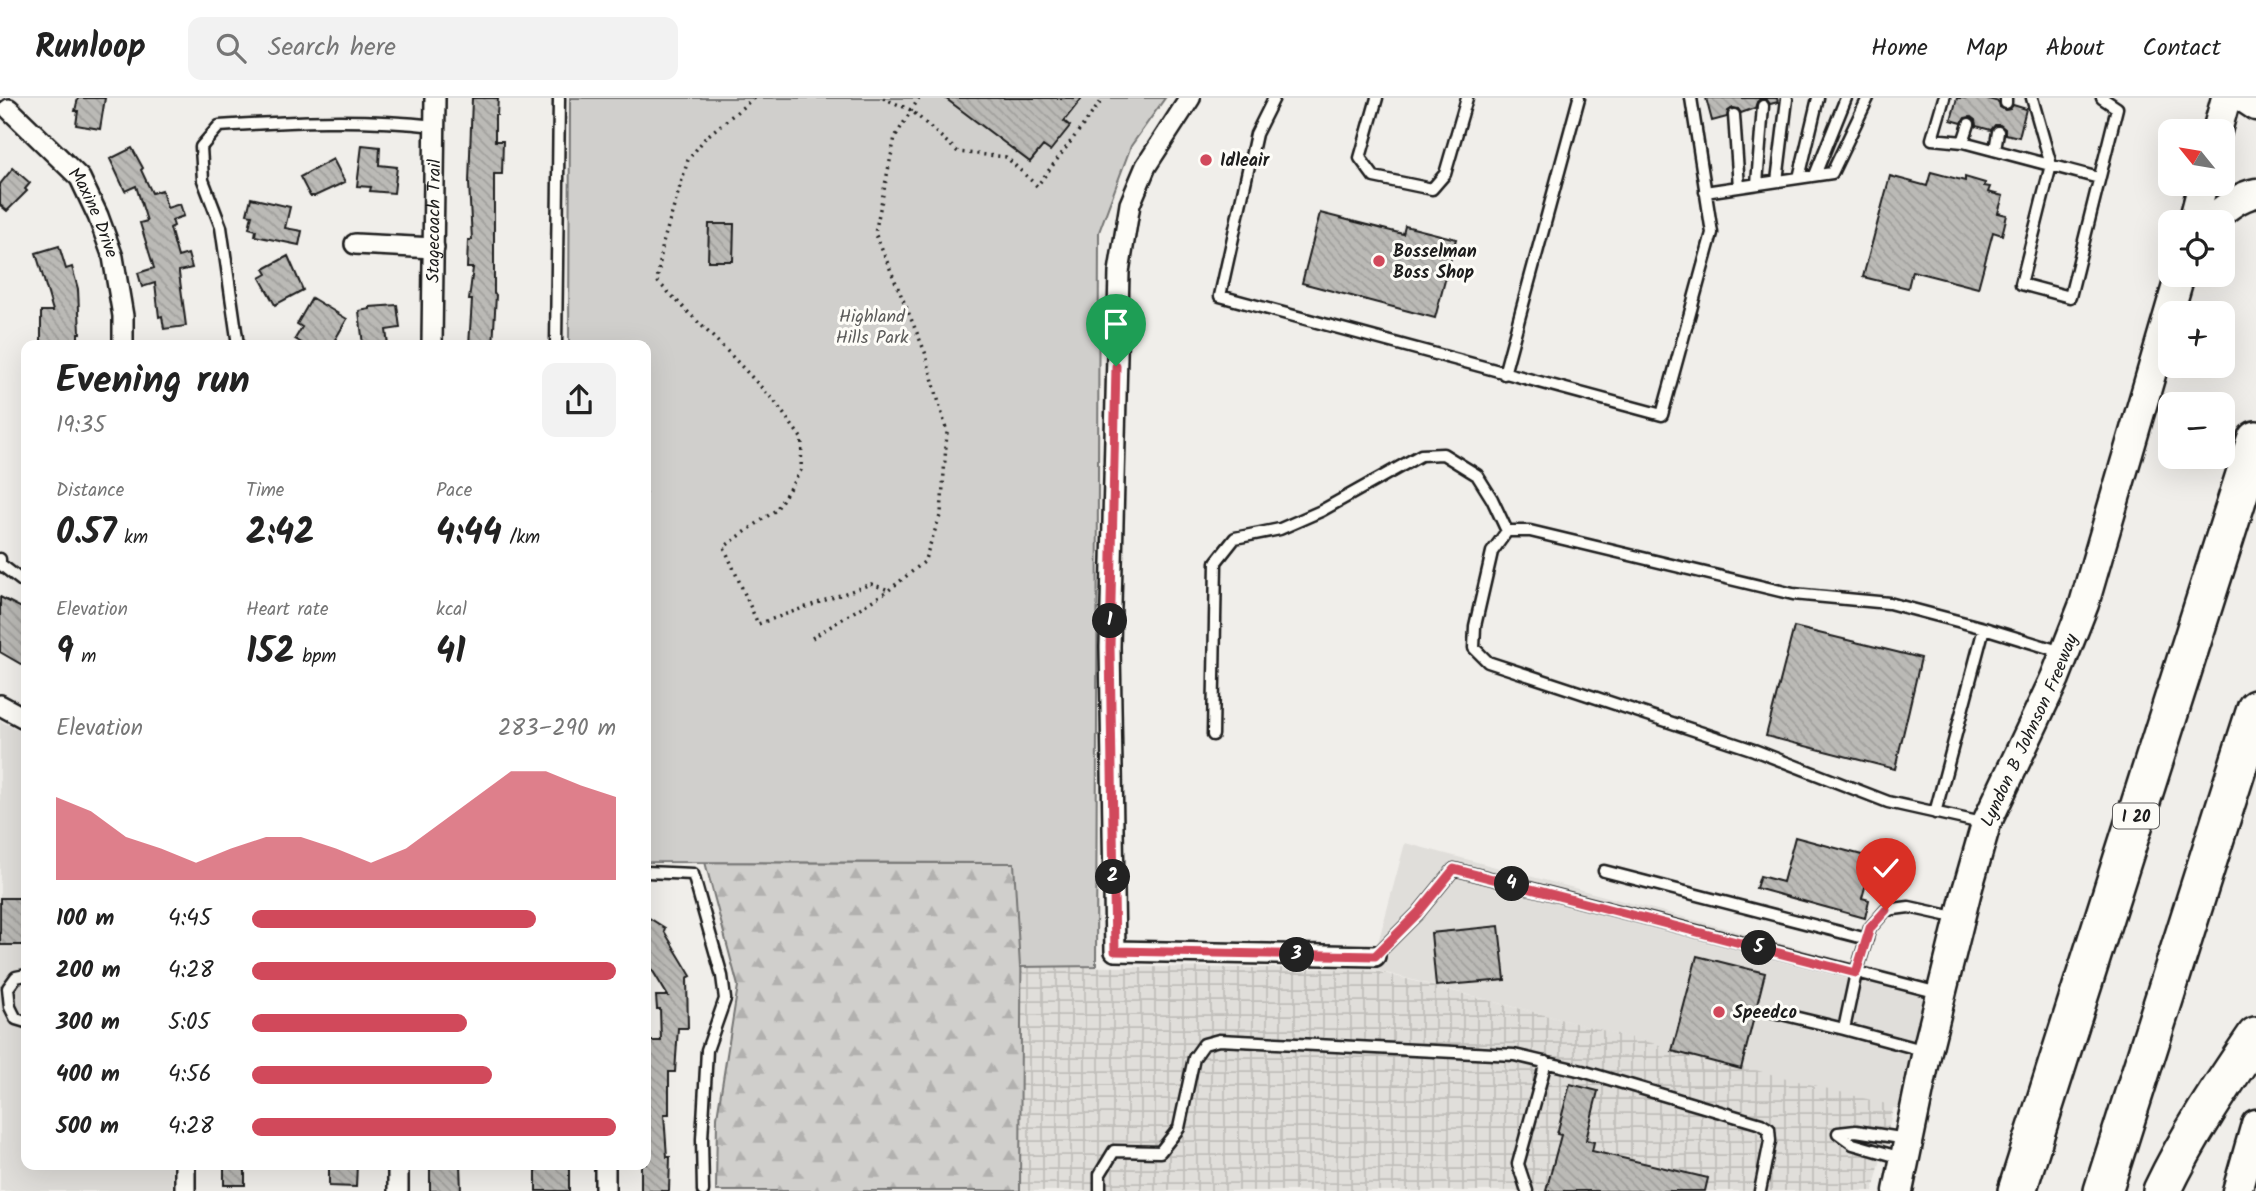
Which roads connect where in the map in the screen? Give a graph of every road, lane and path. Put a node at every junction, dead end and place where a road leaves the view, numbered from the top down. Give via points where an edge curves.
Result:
1 (435, 98) edge
2 (559, 98) edge
3 (754, 98) edge
4 (883, 98) edge
5 (919, 98) edge
6 (1190, 98) edge
7 (1274, 98) edge
8 (1377, 98) edge
9 (1467, 98) edge
10 (1579, 98) edge
11 (1691, 98) edge
12 (1818, 98) edge
13 (1846, 98) edge
14 (1868, 98) edge
15 (1944, 98) edge
16 (2032, 98) edge
17 (2102, 98) edge
18 (2226, 98) edge
19 (2244, 98) edge
20 (1103, 99) edge
21 (1787, 99) edge
22 (1763, 106) dead end
23 (2256, 107) edge
24 (9, 109) edge
25 (911, 110) junction
26 (1734, 115) dead end
27 (2220, 119) edge
28 (1969, 124) dead end
29 (435, 126) junction
30 (1998, 132) dead end
31 (1963, 142) junction
32 (1995, 150) junction
33 (2051, 165) junction
34 (1815, 175) junction
35 (1799, 178) junction
36 (2099, 178) junction
37 (1777, 181) junction
38 (1757, 184) junction
39 (1739, 187) junction
40 (1705, 192) junction
41 (2252, 193) edge
42 (2223, 210) edge
43 (355, 244) dead end
44 (434, 248) junction
45 (2177, 287) edge
46 (123, 340) edge
47 (237, 340) edge
48 (432, 340) edge
49 (556, 340) edge
50 (1504, 373) junction
51 (2256, 440) edge
52 (1507, 531) junction
53 (0, 559) edge
54 (21, 580) edge
55 (889, 590) junction
56 (1984, 628) junction
57 (812, 638) dead end
58 (2065, 654) junction
59 (0, 705) edge
60 (2256, 709) edge
61 (21, 716) edge
62 (1213, 735) dead end
63 (1935, 813) junction
64 (1986, 824) junction
65 (1604, 871) dead end
66 (651, 872) edge
67 (1959, 918) junction
68 (1867, 939) junction
69 (1375, 956) joint
70 (1856, 973) junction
71 (21, 976) edge
72 (1941, 993) junction
73 (1769, 1011) dead end
74 (21, 1020) edge
75 (1844, 1029) junction
76 (2256, 1036) edge
77 (1927, 1051) junction
78 (1546, 1062) junction
79 (2256, 1124) edge
80 (1908, 1150) junction
81 (184, 1170) edge
82 (398, 1170) edge
83 (605, 1170) edge
84 (185, 1191) edge
85 (398, 1191) edge
86 (605, 1191) edge
87 (703, 1191) edge
88 (1100, 1191) edge
89 (1527, 1191) edge
90 (1760, 1191) edge
91 (1898, 1191) edge
92 (2017, 1191) edge
93 (2103, 1191) edge
94 (2162, 1191) edge
95 (2237, 1191) edge

1 - 29 street, Stagecoach Trail
2 - 49 lane
3 - 55 path via 706,137 688,160 663,243 657,281 739,362 802,439 801,470 776,510 724,547 758,624 871,584
4 - 25 path
5 - 25 path
6 - 69 street via 1146,166 1130,204 1119,272 1110,647 1115,951
7 - 50 lane via 1256,134 1220,296
8 - 9 lane via 1360,158 1374,177 1432,189 1445,174
10 - 50 lane
11 - 40 lane
12 - 35 lane
13 - 34 lane
14 - 34 lane via 1832,173
15 - 31 lane via 1932,139
16 - 33 lane
17 - 36 lane via 2117,108
18 - 27 main road
19 - 23 main road
20 - 25 path via 1037,186 1006,157 958,152
21 - 37 lane
22 - 38 lane
24 - 46 street, Maxine Drive via 80,177 113,257
25 - 55 path via 895,137 875,233 925,352 947,432 942,513 924,562
26 - 39 lane
28 - 31 lane
29 - 44 street, Stagecoach Trail
29 - 47 lane via 286,122 219,126 201,147 203,180 221,227
30 - 32 lane
31 - 32 lane
32 - 33 lane
33 - 36 lane
33 - 36 lane via 2021,284 2070,297
34 - 35 lane
35 - 37 lane
37 - 38 lane
38 - 39 lane
39 - 40 lane
40 - 50 lane via 1712,233 1662,415
41 - 42 main road
43 - 44 street
44 - 48 street, Stagecoach Trail
45 - 58 main road, Lyndon B Johnson Freeway
51 - 92 highway, I 20
52 - 56 lane via 1530,531 1793,594 1889,603
52 - 62 lane via 1476,475 1443,454 1421,454 1321,511 1280,529 1235,538 1216,562
52 - 63 lane via 1492,552 1475,626 1474,648 1489,662 1754,750 1888,802
53 - 54 lane via 0,564
55 - 57 path
56 - 58 lane
56 - 63 lane
58 - 64 main road, Lyndon B Johnson Freeway
59 - 61 street
60 - 93 highway
63 - 64 lane
64 - 67 main road, Lyndon B Johnson Freeway
65 - 68 lane
66 - 87 lane via 693,874 722,976 725,999 707,1050
67 - 68 lane via 1909,906 1886,910 1870,928
67 - 72 main road, Lyndon B Johnson Freeway
68 - 70 lane
69 - 70 lane via 1454,869
70 - 72 lane
70 - 75 lane
71 - 74 lane via 8,988 10,1007
72 - 77 main road, Lyndon B Johnson Freeway
73 - 75 lane
75 - 77 lane
76 - 94 highway via 2176,1160
77 - 80 main road, Lyndon B Johnson Freeway
78 - 88 lane via 1514,1055 1219,1040 1204,1044 1194,1058 1179,1128 1160,1152 1114,1151 1100,1174
78 - 89 lane via 1518,1164
78 - 90 lane via 1761,1124 1769,1129 1770,1141
79 - 95 main road
80 - 80 lane via 1856,1131 1838,1133 1853,1144
80 - 91 main road, Lyndon B Johnson Freeway
81 - 84 street
82 - 85 street
83 - 86 street

